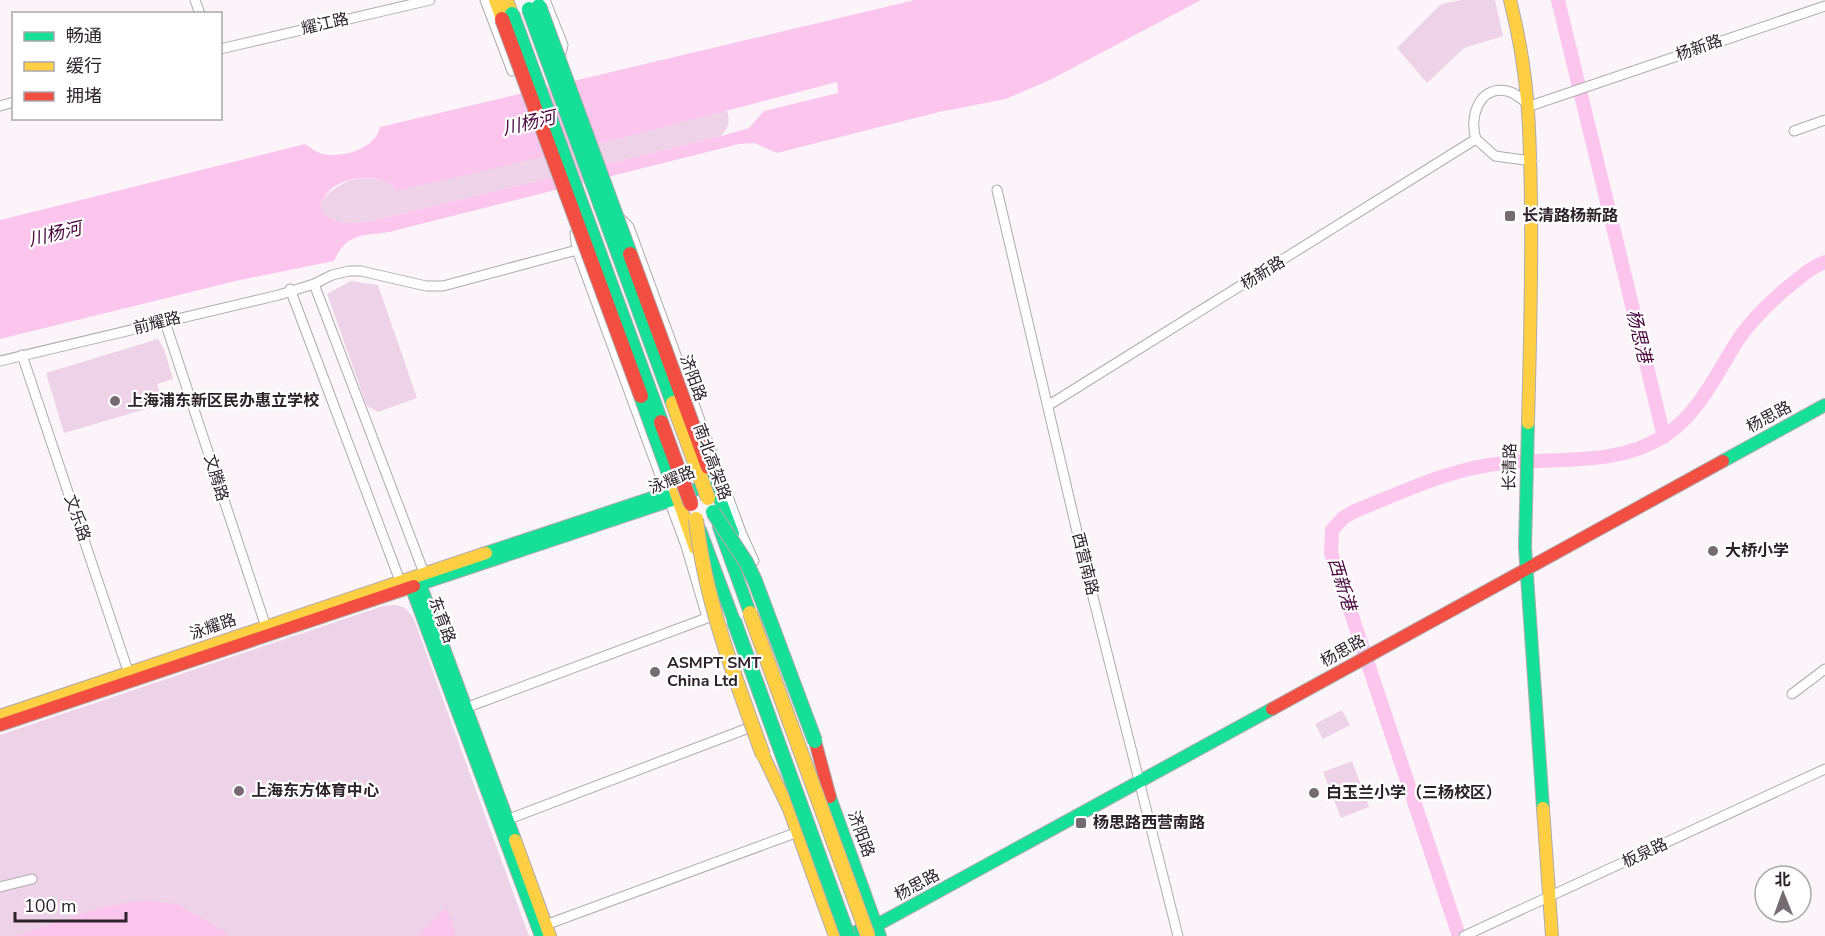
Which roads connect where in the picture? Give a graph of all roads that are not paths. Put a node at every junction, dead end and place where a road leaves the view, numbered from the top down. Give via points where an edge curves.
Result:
1 (430, 0) edge
2 (485, 0) edge
3 (495, 0) edge
4 (507, 0) edge
5 (525, 0) edge
6 (536, 0) edge
7 (546, 0) edge
8 (1512, 6) edge
9 (1825, 6) edge
10 (222, 49) edge
11 (1530, 106) junction
12 (1825, 120) edge
13 (1794, 130) dead end
14 (1476, 140) junction
15 (1532, 161) junction
16 (997, 190) dead end
17 (577, 250) junction
18 (314, 284) junction
19 (290, 290) junction
20 (165, 322) junction
21 (22, 355) junction
22 (0, 361) edge
23 (1049, 405) junction
24 (1825, 405) edge
25 (713, 482) junction
26 (672, 492) junction
27 (713, 512) junction
28 (696, 519) junction
29 (1526, 570) junction
30 (414, 581) junction
31 (707, 618) junction
32 (267, 631) junction
33 (1825, 669) edge
34 (130, 677) junction
35 (1791, 694) dead end
36 (461, 709) junction
37 (0, 716) edge
38 (0, 725) edge
39 (746, 729) junction
40 (1825, 769) edge
41 (1140, 782) junction
42 (830, 797) junction
43 (788, 807) junction
44 (503, 821) junction
45 (798, 832) junction
46 (32, 879) dead end
47 (0, 887) edge
48 (1549, 897) junction
49 (544, 931) edge
50 (872, 933) edge
51 (1468, 934) edge
52 (835, 936) edge
53 (843, 936) edge
54 (848, 936) edge
55 (1178, 936) edge
56 (1552, 936) edge

1 - 10 street, 耀江路
2 - 7 street via 512,71 561,53 562,45
3 - 26 main road, bridge
4 - 28 main road, 南北高架路, bridge
5 - 27 main road, 南北高架路, bridge
6 - 25 main road, 济阳路, bridge
8 - 11 main road, 长清路
9 - 11 street, 杨新路
11 - 14 street via 1504,90 1484,97 1473,116
11 - 15 main road, 长清路
12 - 13 street
14 - 15 street via 1495,156
14 - 23 street, 杨新路
15 - 29 main road, 长清路
16 - 23 street, 西营南路
17 - 18 street, 前耀路 via 443,286 426,286 361,271 332,275
17 - 26 street
17 - 42 street via 574,238 579,231 615,219 621,219 628,227 820,738
18 - 19 street, 前耀路
18 - 30 street, 东育路
19 - 20 street, 前耀路
19 - 30 street, 东育路
20 - 21 street, 前耀路
20 - 32 street, 文腾路
21 - 22 street, 前耀路
21 - 34 street, 文乐路
23 - 41 street, 西营南路
24 - 29 main road, 杨思路
25 - 26 main road, 泳耀路
25 - 42 main road, 济阳路
26 - 30 main road, 泳耀路
26 - 31 street
26 - 43 main road
27 - 42 main road, bridge via 747,562 755,581 815,741
27 - 50 main road, 南北高架路, bridge
28 - 43 main road, bridge via 706,591 763,755
28 - 54 main road, 南北高架路, bridge
29 - 41 main road, 杨思路
29 - 48 main road, 长清路
30 - 32 main road, 泳耀路
30 - 36 main road, 东育路
31 - 36 street
31 - 39 street
32 - 34 main road, 泳耀路
33 - 35 street
34 - 37 main road, 泳耀路
34 - 38 main road, 泳耀路
36 - 44 main road, 东育路
39 - 43 street via 761,769
39 - 44 street
40 - 48 street, 板泉路
41 - 50 main road, 杨思路
41 - 55 street, 西营南路
42 - 50 main road, 济阳路
43 - 45 main road
44 - 49 main road, 东育路
45 - 49 street
45 - 52 main road
46 - 47 street
48 - 51 street, 板泉路
48 - 56 main road, 长清路
50 - 53 main road, 杨思路

